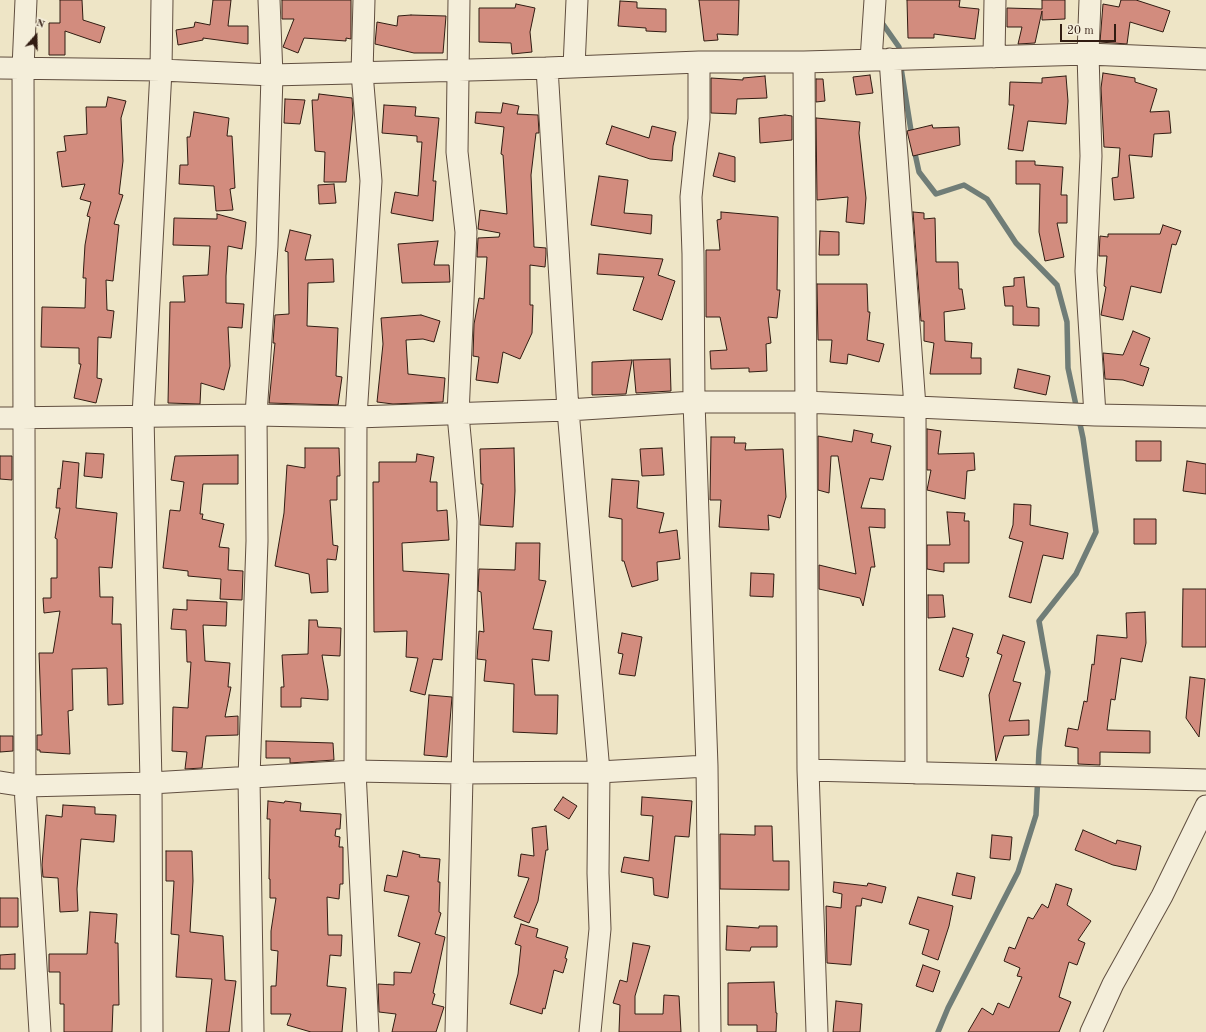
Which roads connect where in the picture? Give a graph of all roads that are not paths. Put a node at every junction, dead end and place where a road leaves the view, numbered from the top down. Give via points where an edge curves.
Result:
1 (26, 0) edge
2 (162, 0) edge
3 (269, 0) edge
4 (364, 0) edge
5 (460, 0) edge
6 (577, 0) edge
7 (875, 0) edge
8 (995, 0) edge
9 (1090, 0) edge
10 (1088, 54) junction
11 (994, 57) junction
12 (1206, 59) edge
13 (880, 60) junction
14 (699, 62) junction
15 (804, 62) junction
16 (574, 67) junction
17 (0, 68) edge
18 (23, 68) junction
19 (547, 68) junction
20 (161, 70) junction
21 (459, 71) junction
22 (362, 73) junction
23 (272, 75) junction
24 (694, 402) junction
25 (805, 402) junction
26 (915, 407) junction
27 (568, 410) junction
28 (256, 415) junction
29 (458, 415) junction
30 (1095, 415) junction
31 (143, 416) junction
32 (356, 417) junction
33 (1206, 417) edge
34 (0, 418) edge
35 (24, 419) junction
36 (707, 766) junction
37 (808, 770) junction
38 (355, 771) junction
39 (599, 772) junction
40 (461, 773) junction
41 (916, 773) junction
42 (249, 778) junction
43 (1206, 780) edge
44 (0, 782) edge
45 (151, 783) junction
46 (25, 786) junction
47 (1206, 806) edge
48 (40, 1032) edge
49 (152, 1032) edge
50 (253, 1032) edge
51 (368, 1032) edge
52 (456, 1032) edge
53 (590, 1032) edge
54 (710, 1032) edge
55 (817, 1032) edge
56 (1091, 1032) edge

1 - 18 street
2 - 20 street
3 - 23 street
4 - 22 street
5 - 21 street
6 - 16 street
7 - 13 street
8 - 11 street
9 - 10 street
10 - 11 street
10 - 12 street
10 - 30 street via 1091,156 1086,271
11 - 13 street
13 - 15 street
13 - 26 street
14 - 15 street
14 - 16 street
14 - 24 street via 699,119 691,197
15 - 25 street
16 - 19 street
17 - 18 street
18 - 20 street
18 - 35 street
19 - 21 street
19 - 27 street
20 - 23 street
20 - 31 street
21 - 22 street
21 - 29 street via 457,152 466,232
22 - 23 street
22 - 32 street via 371,181
23 - 28 street via 267,246
24 - 25 street
24 - 27 street
24 - 36 street
25 - 26 street
25 - 37 street
26 - 30 street
26 - 41 street
27 - 29 street
27 - 39 street
28 - 31 street
28 - 32 street
28 - 42 street via 256,541
29 - 32 street
29 - 40 street via 468,521
30 - 33 street
31 - 35 street
31 - 45 street
32 - 38 street
34 - 35 street
35 - 46 street
36 - 39 street
36 - 54 street
37 - 41 street
37 - 55 street
38 - 40 street
38 - 42 street
38 - 51 street
39 - 40 street
39 - 53 street via 600,929
40 - 52 street
41 - 43 street
42 - 45 street
42 - 50 street
44 - 46 street
45 - 46 street
45 - 49 street
46 - 48 street
47 - 56 street via 1162,896 1113,984

